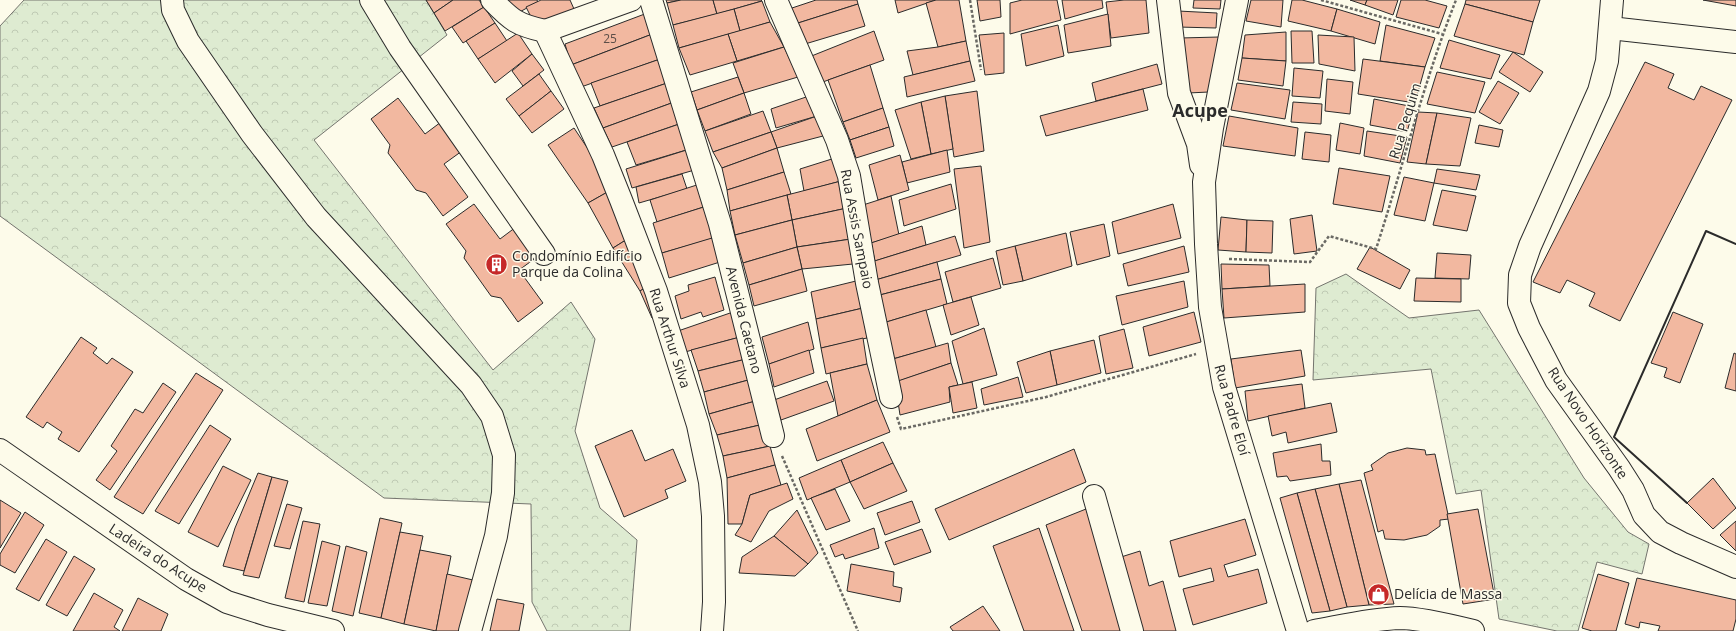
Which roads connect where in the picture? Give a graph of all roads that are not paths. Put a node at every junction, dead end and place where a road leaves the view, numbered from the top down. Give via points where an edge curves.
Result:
1 (172, 0) edge
2 (371, 0) edge
3 (492, 0) edge
4 (632, 0) edge
5 (651, 0) edge
6 (776, 0) edge
7 (1168, 0) edge
8 (1237, 0) edge
9 (1612, 0) edge
10 (578, 9) edge
11 (1610, 28) junction
12 (545, 31) junction
13 (1736, 42) edge
14 (1204, 182) junction
15 (544, 254) dead end
16 (891, 397) road end
17 (773, 436) road end
18 (0, 450) edge
19 (1094, 496) dead end
20 (1736, 567) edge
21 (333, 631) edge
22 (470, 631) edge
23 (712, 631) edge
24 (1132, 631) edge
25 (1298, 631) edge
26 (1314, 631) edge
27 (1473, 631) edge

1 - 22 street via 173,10 188,41 252,134 316,216 471,385 492,416 504,455 503,493 496,536
2 - 15 street via 400,48
3 - 12 street via 509,18 525,26
4 - 10 street
5 - 17 street, Avenida Caetano via 720,224
6 - 16 street, Rua Assis Sampaio via 838,140 849,176 867,283
7 - 14 street, Rua Padre Eloí via 1179,93 1198,144
8 - 14 street, Rua Padre Eloí
9 - 11 street, Rua Novo Horizonte
10 - 12 street
11 - 13 street
11 - 20 street, Rua Novo Horizonte via 1607,61 1599,91 1530,246 1520,275 1519,303 1556,380 1619,468 1644,514 1660,532
12 - 23 street, Rua Arthur Silva via 603,155 621,200 656,291 698,426 710,482 713,516
14 - 25 street, Rua Padre Eloí via 1206,257 1216,349 1224,387
18 - 21 street, Ladeira do Acupe via 186,579 227,602
19 - 24 street
26 - 27 street via 1358,622 1401,618

